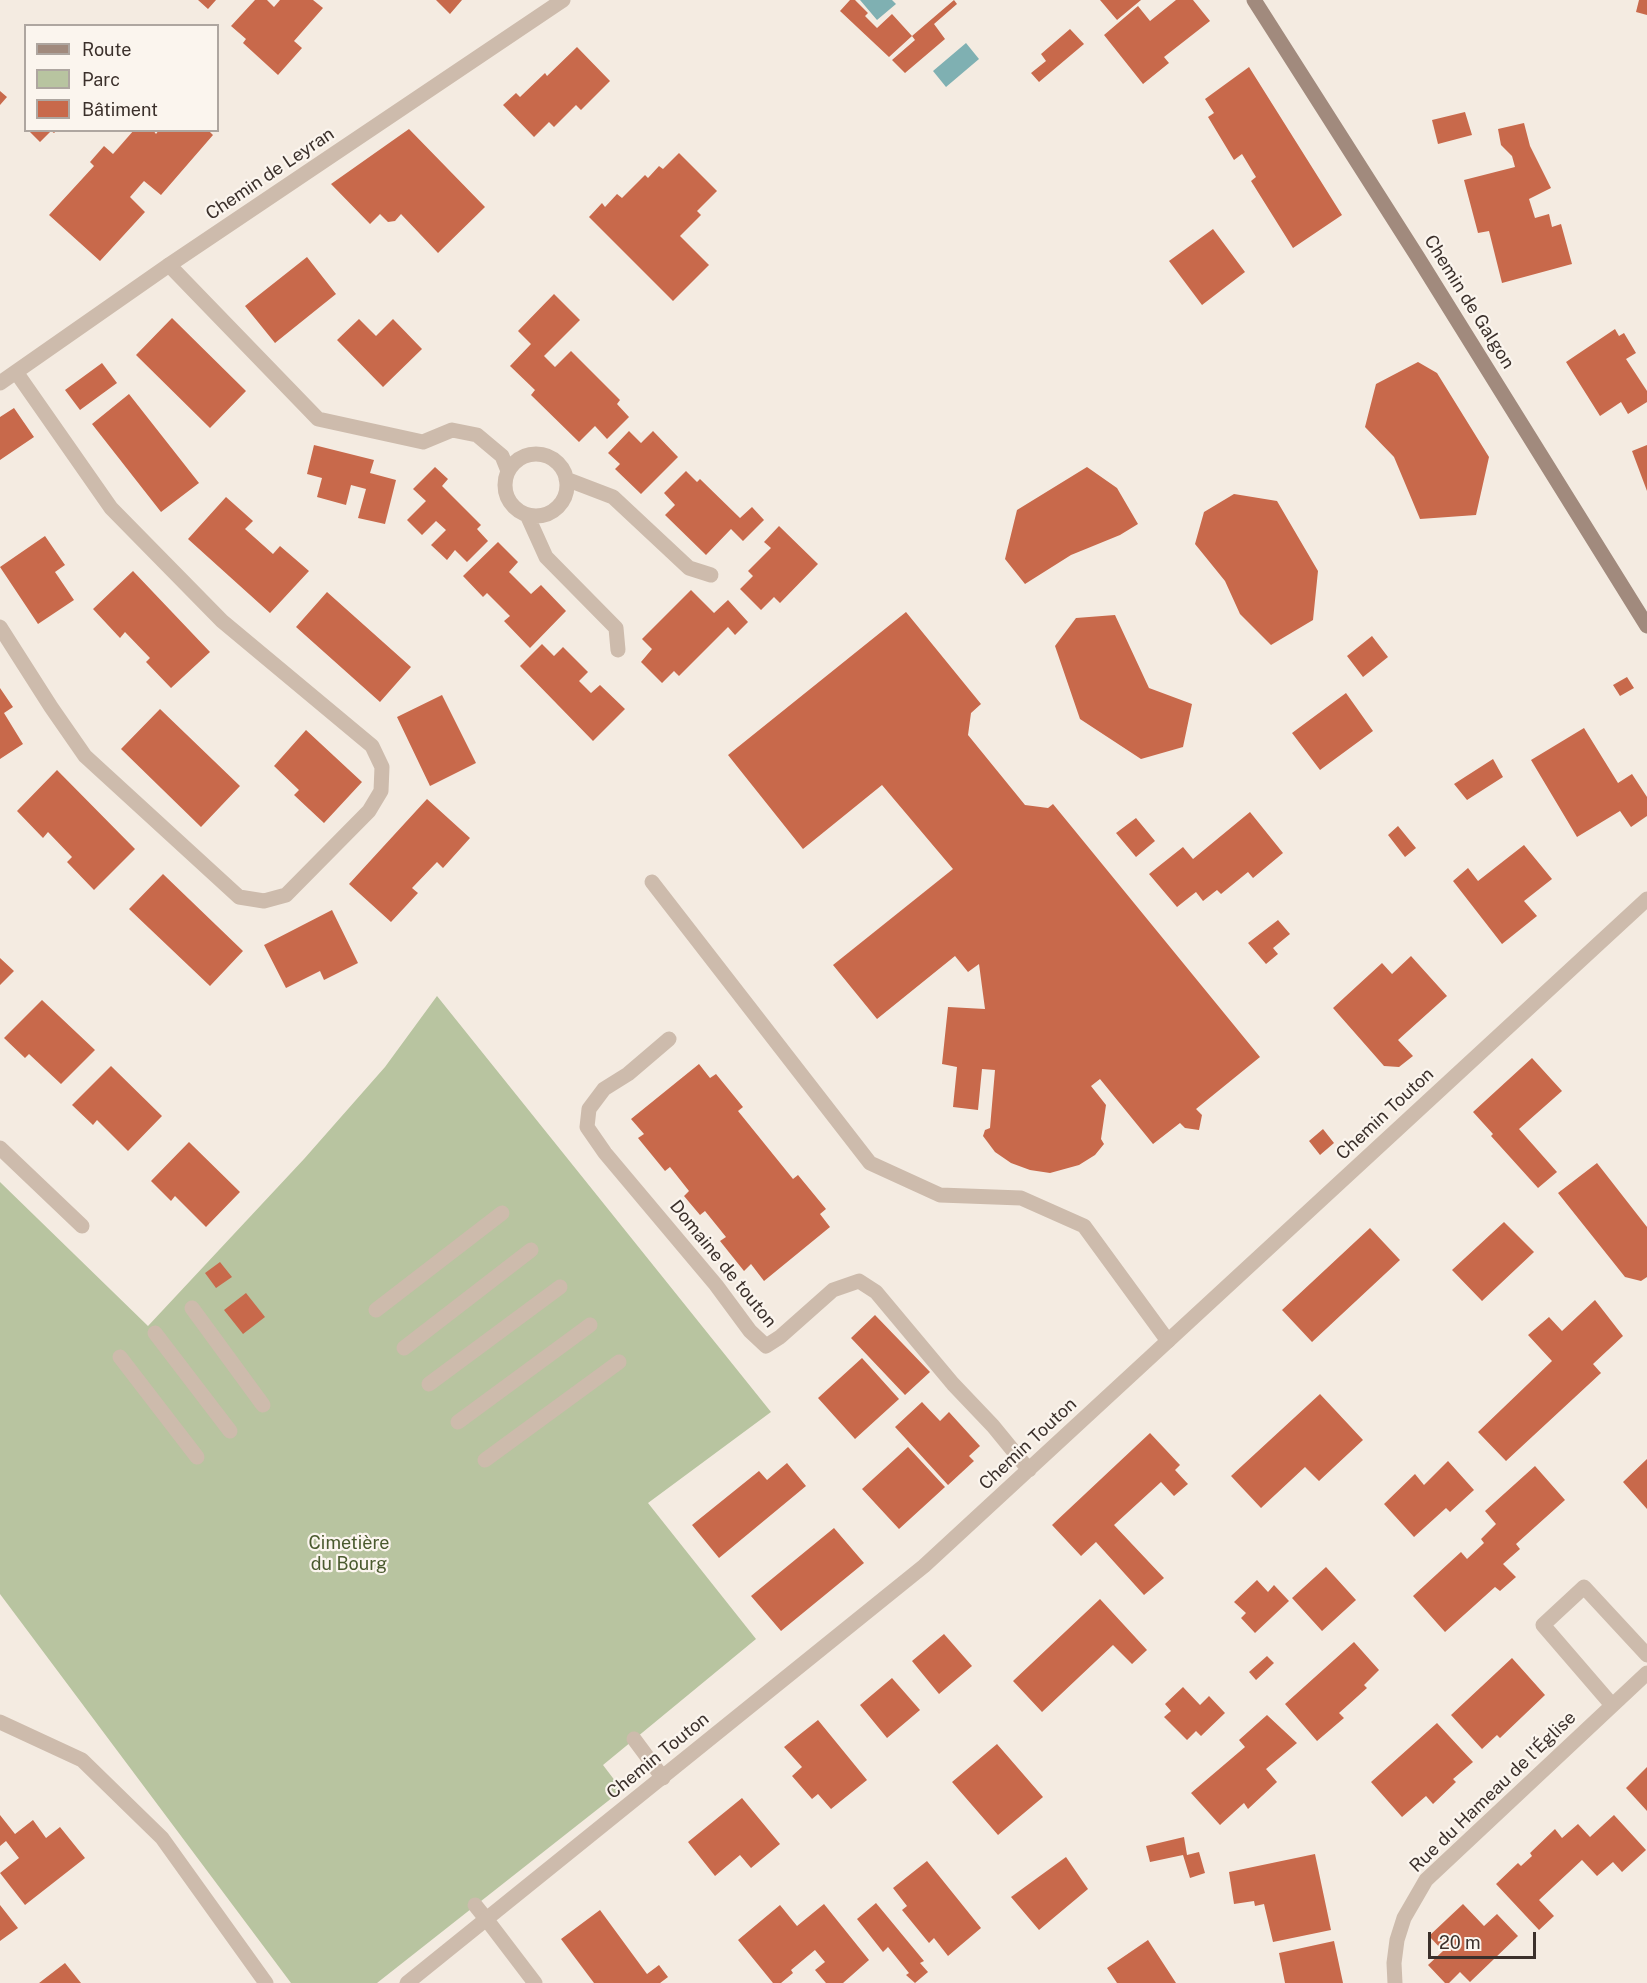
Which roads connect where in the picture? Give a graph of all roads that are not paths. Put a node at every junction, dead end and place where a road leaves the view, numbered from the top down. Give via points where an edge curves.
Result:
1 (562, 0) edge
2 (1254, 0) edge
3 (169, 266) junction
4 (16, 372) junction
5 (0, 383) edge
6 (508, 471) junction
7 (566, 479) junction
8 (526, 515) junction
9 (711, 575) dead end
10 (1647, 626) edge
11 (0, 627) edge
12 (618, 650) dead end
13 (652, 882) dead end
14 (1647, 899) edge
15 (669, 1039) dead end
16 (0, 1148) edge
17 (502, 1213) dead end
18 (82, 1226) dead end
19 (531, 1250) dead end
20 (560, 1287) dead end
21 (192, 1308) dead end
22 (376, 1310) dead end
23 (590, 1325) dead end
24 (155, 1333) dead end
25 (1168, 1341) junction
26 (404, 1348) dead end
27 (120, 1357) dead end
28 (619, 1362) dead end
29 (429, 1384) dead end
30 (263, 1405) dead end
31 (458, 1422) dead end
32 (230, 1431) dead end
33 (197, 1457) dead end
34 (485, 1460) dead end
35 (1029, 1470) junction
36 (1647, 1655) edge
37 (1647, 1673) edge
38 (1612, 1705) junction
39 (0, 1722) edge
40 (634, 1739) dead end
41 (663, 1778) junction
42 (475, 1905) dead end
43 (487, 1920) junction
44 (266, 1983) edge
45 (407, 1983) edge
46 (535, 1983) edge
47 (1395, 1983) edge

1 - 3 street, Chemin de Leyran
2 - 10 main road, Chemin de Galgon
3 - 4 street, Chemin de Leyran
3 - 6 street via 318,419 423,442 452,430 477,435 502,456
4 - 5 street, Chemin de Leyran
4 - 11 street via 111,508 222,621 372,746 382,767 381,790 369,811 286,895 264,901 238,897 85,756
6 - 7 street via 521,458 540,455 557,463
6 - 8 street via 505,482 510,502
7 - 8 street via 567,490 557,508 537,516
7 - 9 street via 613,497 689,568
8 - 12 street via 546,557 616,628
13 - 25 street via 870,1163 940,1195 1021,1198 1084,1226
14 - 25 street, Chemin Touton
15 - 35 street, Domaine de touton via 604,1089 589,1108 587,1127 750,1331 766,1346 833,1290 860,1281 876,1292
16 - 18 street
17 - 22 street
19 - 26 street
20 - 29 street
21 - 30 street
23 - 31 street
24 - 32 street
25 - 35 street, Chemin Touton
27 - 33 street
28 - 34 street
35 - 41 street, Chemin Touton via 924,1566
36 - 38 street via 1584,1587 1544,1625
37 - 38 street, Rue du Hameau de l'Église
38 - 47 street, Rue du Hameau de l'Église via 1426,1880 1404,1918 1397,1940
39 - 44 street via 82,1760 154,1830
40 - 41 street
41 - 43 street, Chemin Touton
42 - 43 street
43 - 45 street, Chemin Touton
43 - 46 street

